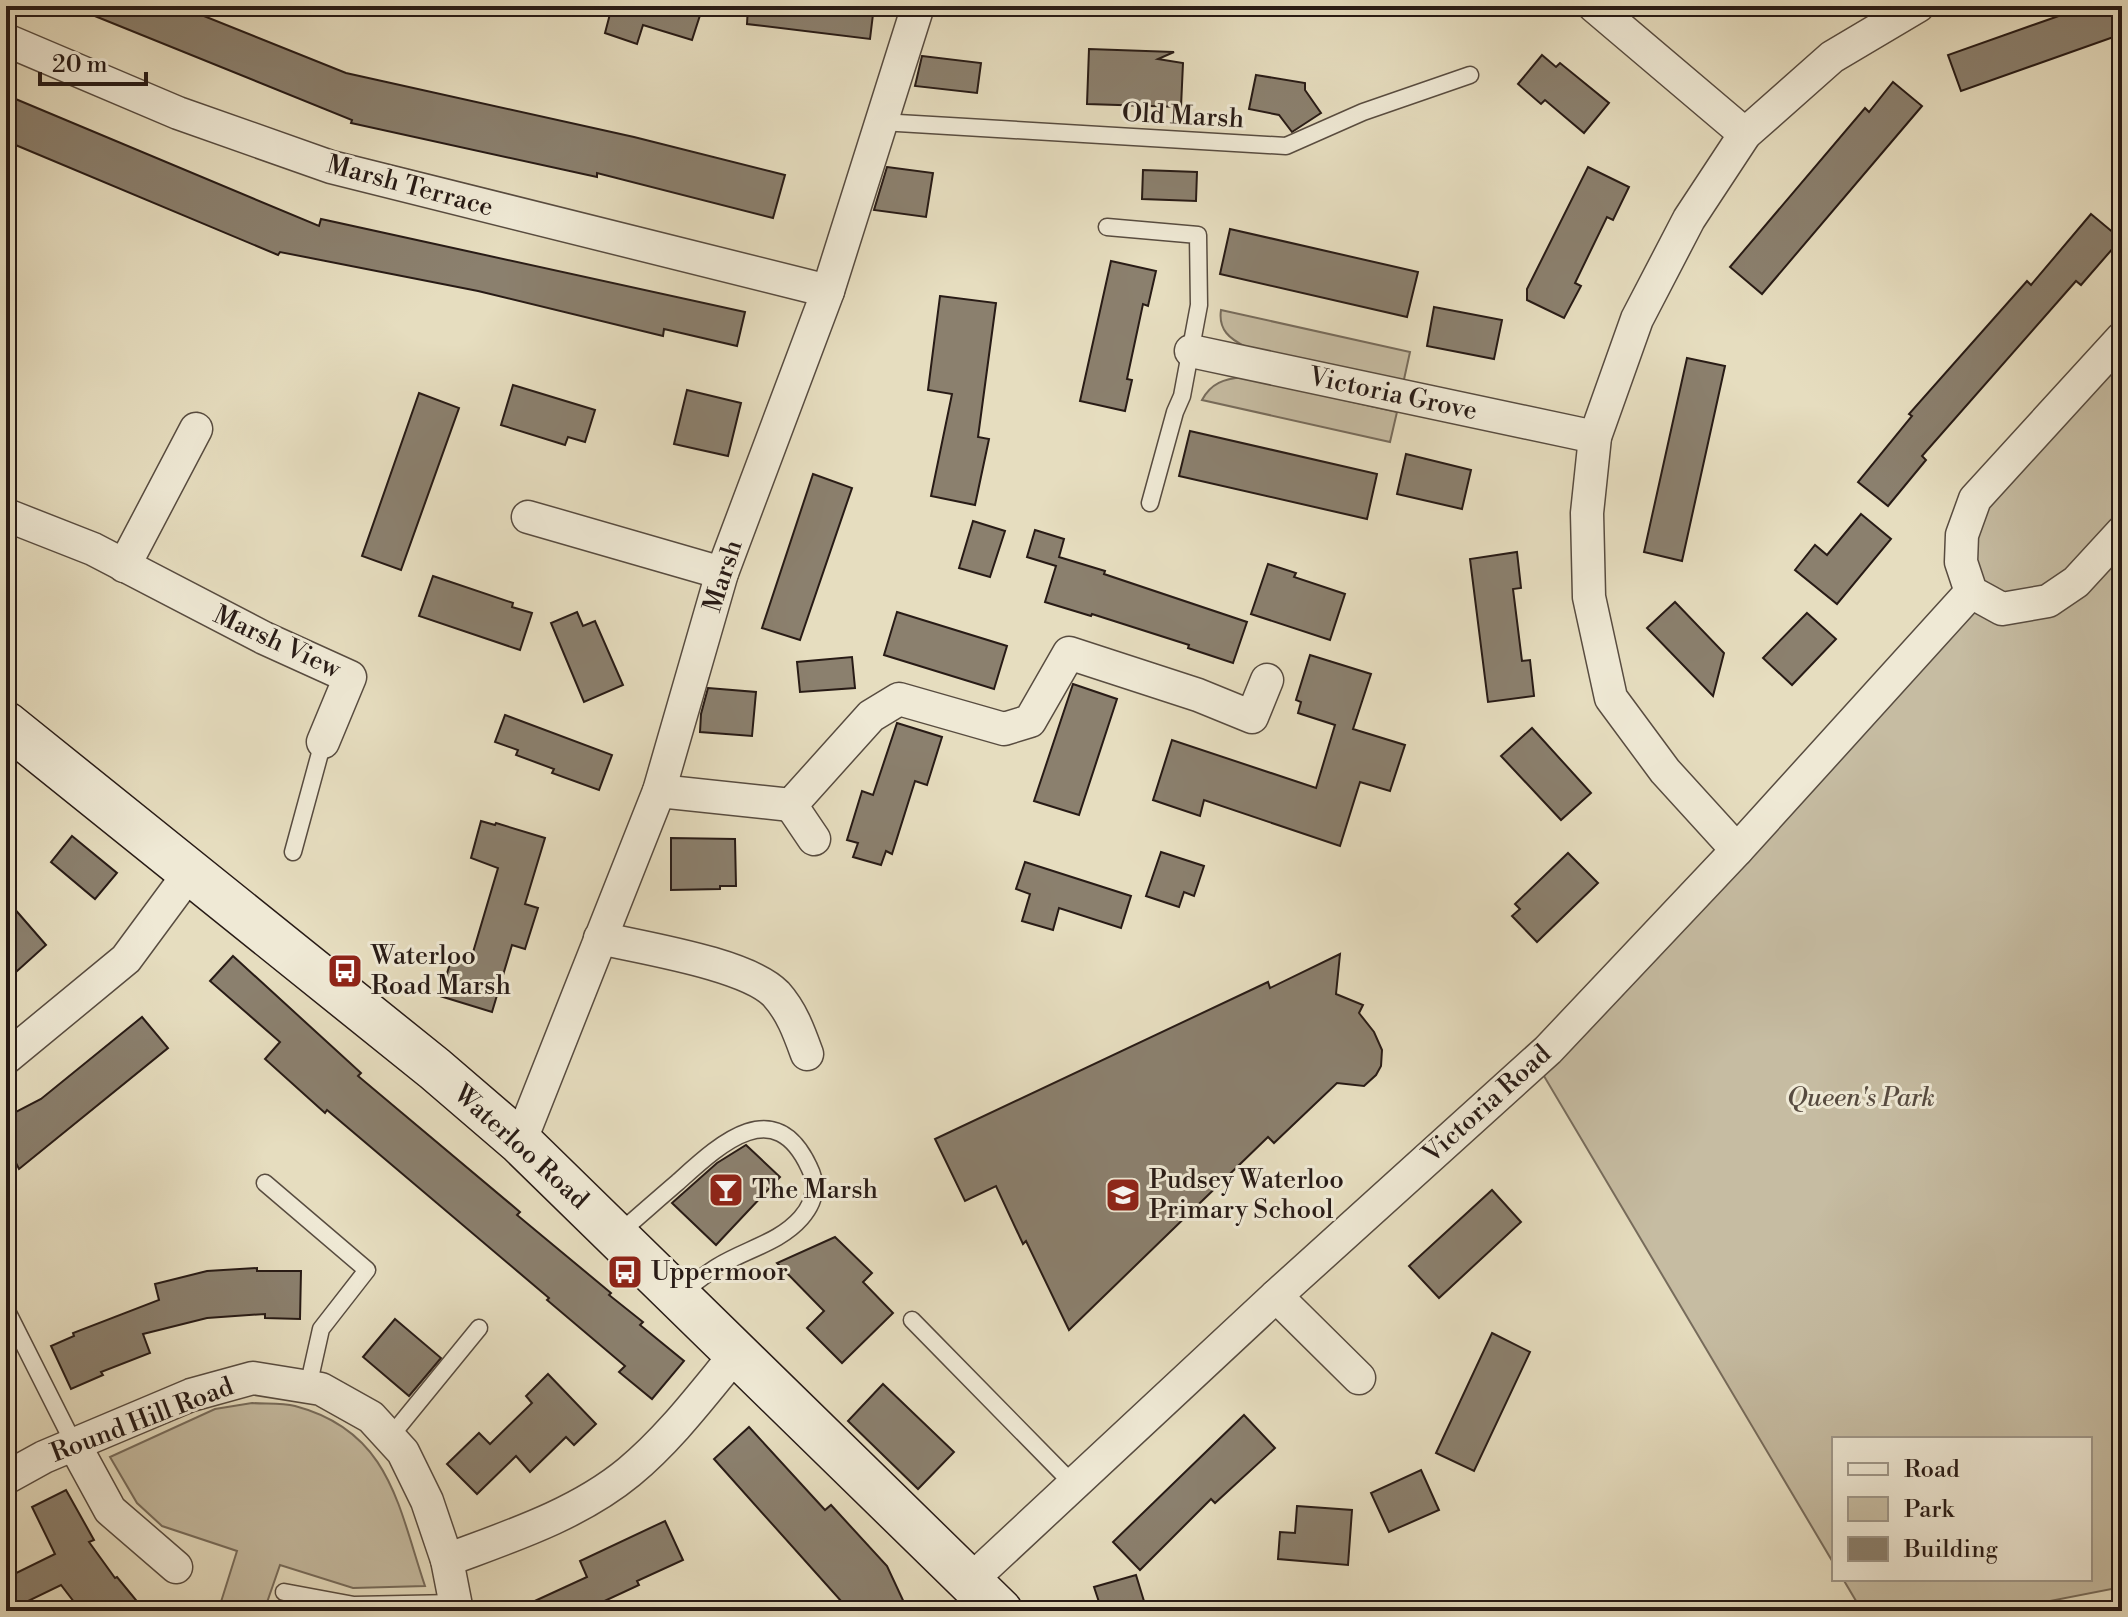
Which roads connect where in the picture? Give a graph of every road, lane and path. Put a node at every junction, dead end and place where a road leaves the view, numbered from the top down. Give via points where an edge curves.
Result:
1 (918, 6) edge
2 (1594, 6) edge
3 (1918, 6) edge
4 (6, 40) edge
5 (1470, 75) dead end
6 (881, 122) junction
7 (1745, 134) junction
8 (1107, 227) dead end
9 (828, 291) junction
10 (2122, 338) edge
11 (1191, 351) junction
12 (196, 429) dead end
13 (1595, 437) junction
14 (1150, 503) dead end
15 (6, 517) edge
16 (528, 517) dead end
17 (2122, 532) edge
18 (124, 566) junction
19 (722, 573) junction
20 (1971, 592) junction
21 (1267, 680) dead end
22 (6, 724) edge
23 (323, 742) joint
24 (659, 791) junction
25 (791, 805) junction
26 (814, 839) dead end
27 (1737, 850) junction
28 (293, 852) dead end
29 (191, 871) junction
30 (600, 938) junction
31 (807, 1054) dead end
32 (6, 1058) edge
33 (520, 1142) junction
34 (265, 1183) dead end
35 (617, 1235) junction
36 (677, 1296) junction
37 (1276, 1296) junction
38 (7, 1311) edge
39 (912, 1320) dead end
40 (479, 1328) dead end
41 (736, 1354) junction
42 (1359, 1378) dead end
43 (308, 1387) junction
44 (390, 1437) junction
45 (74, 1444) junction
46 (6, 1478) edge
47 (1073, 1484) junction
48 (447, 1560) junction
49 (176, 1567) dead end
50 (969, 1582) junction
51 (284, 1592) dead end
52 (456, 1607) edge
53 (1000, 1611) edge

1 - 6 street, Marsh
2 - 7 street
3 - 7 street via 1832,57
4 - 9 street, Marsh Terrace via 178,113 331,167
5 - 6 lane, Old Marsh via 1363,112 1286,146
6 - 9 street, Marsh
7 - 13 street via 1689,219 1637,319
8 - 11 lane via 1198,235 1199,305
9 - 19 street, Marsh
10 - 20 street via 1975,499 1962,535 1961,562
11 - 13 street, Victoria Grove
11 - 14 lane
12 - 18 street
13 - 27 street via 1587,513 1589,597 1611,698 1665,771
15 - 18 street, Marsh View
16 - 19 street
17 - 20 street via 2076,582 2048,601 2002,609
18 - 23 street, Marsh View via 350,677
19 - 24 street, Marsh
20 - 27 street, Victoria Road
21 - 25 street via 1252,717 1069,653 1030,721 1004,729 899,699 871,716
22 - 29 main road, Waterloo Road
23 - 28 lane, Marsh View
24 - 25 street
24 - 30 street, Marsh
25 - 26 street
27 - 37 street, Victoria Road via 1548,1050
29 - 32 street via 126,959
29 - 33 main road, Waterloo Road
30 - 31 street via 680,956 773,991 793,1015
30 - 33 street, Marsh
33 - 35 main road, Waterloo Road
34 - 43 lane via 367,1270 321,1329
35 - 36 main road, Waterloo Road
35 - 36 lane via 727,1141 761,1129 777,1131 797,1145 814,1181 814,1197 804,1215 786,1234 719,1266
36 - 41 main road, Waterloo Road
37 - 42 street
37 - 47 street, Victoria Road
38 - 45 lane
39 - 47 lane
40 - 44 lane
41 - 48 street via 627,1474 574,1507
41 - 50 main road, Waterloo Road
43 - 44 street, Round Hill Road via 371,1417
43 - 45 street, Round Hill Road via 253,1378 191,1395
44 - 48 street, Round Hill Road via 427,1501
45 - 46 street, Round Hill Road
45 - 49 street via 110,1510
47 - 50 street, Victoria Road
48 - 52 street, Round Hill Road
50 - 53 main road, Waterloo Road
51 - 52 lane via 354,1605

